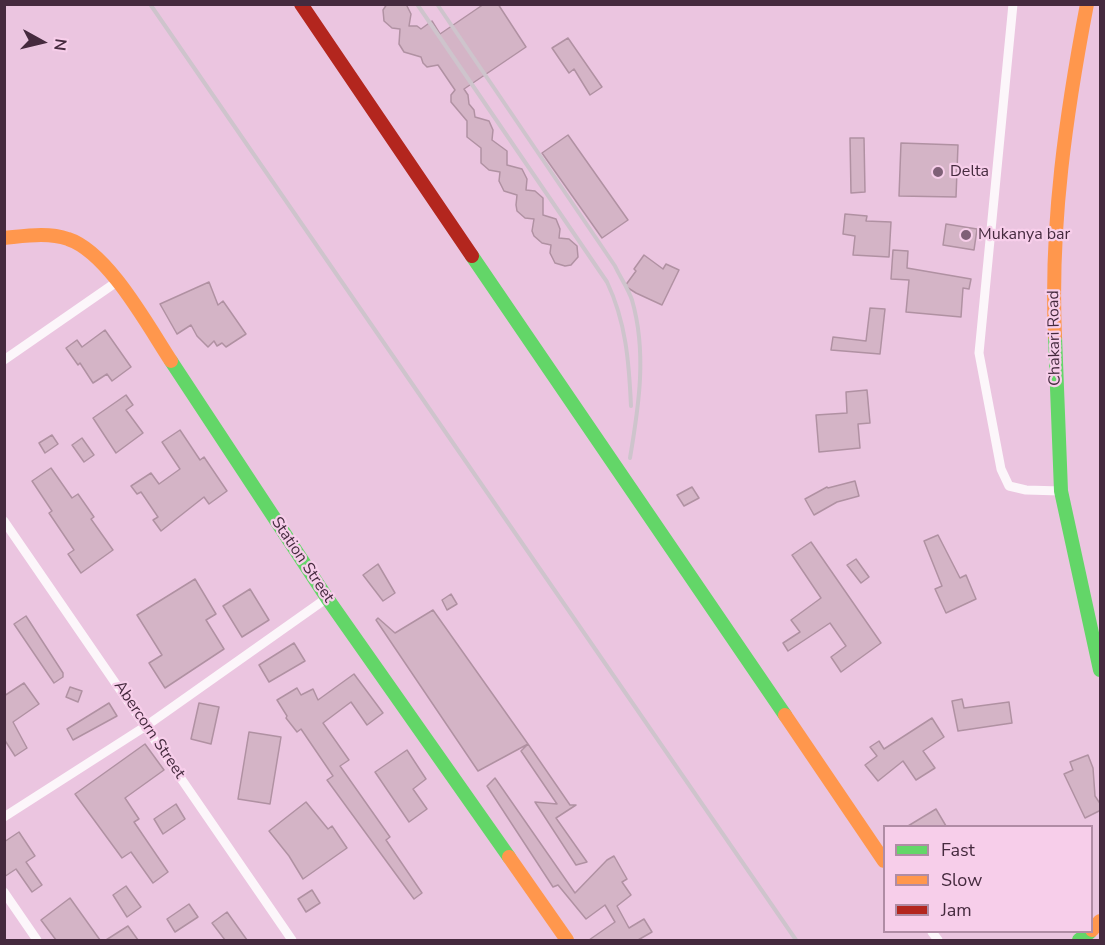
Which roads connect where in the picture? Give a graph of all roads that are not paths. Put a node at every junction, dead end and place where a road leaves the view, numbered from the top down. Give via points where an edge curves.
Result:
1 (301, 4) edge
2 (1012, 4) edge
3 (1087, 4) edge
4 (4, 238) edge
5 (118, 281) junction
6 (4, 360) edge
7 (1061, 491) junction
8 (4, 521) edge
9 (327, 598) junction
10 (1101, 670) edge
11 (146, 726) junction
12 (4, 817) edge
13 (883, 858) edge
14 (4, 892) edge
15 (37, 940) edge
16 (292, 940) edge
17 (567, 940) edge

1 - 13 street
2 - 7 street via 979,353 1001,469 1009,486
3 - 7 street, Chakari Road via 1071,81 1059,174 1053,288
4 - 5 street, Station Street via 50,235 78,242
5 - 6 street
5 - 9 street, Station Street
7 - 10 street, Chakari Road
8 - 11 street, Abercorn Street
9 - 11 street
9 - 17 street, Station Street
11 - 12 street
11 - 16 street, Abercorn Street
14 - 15 street

